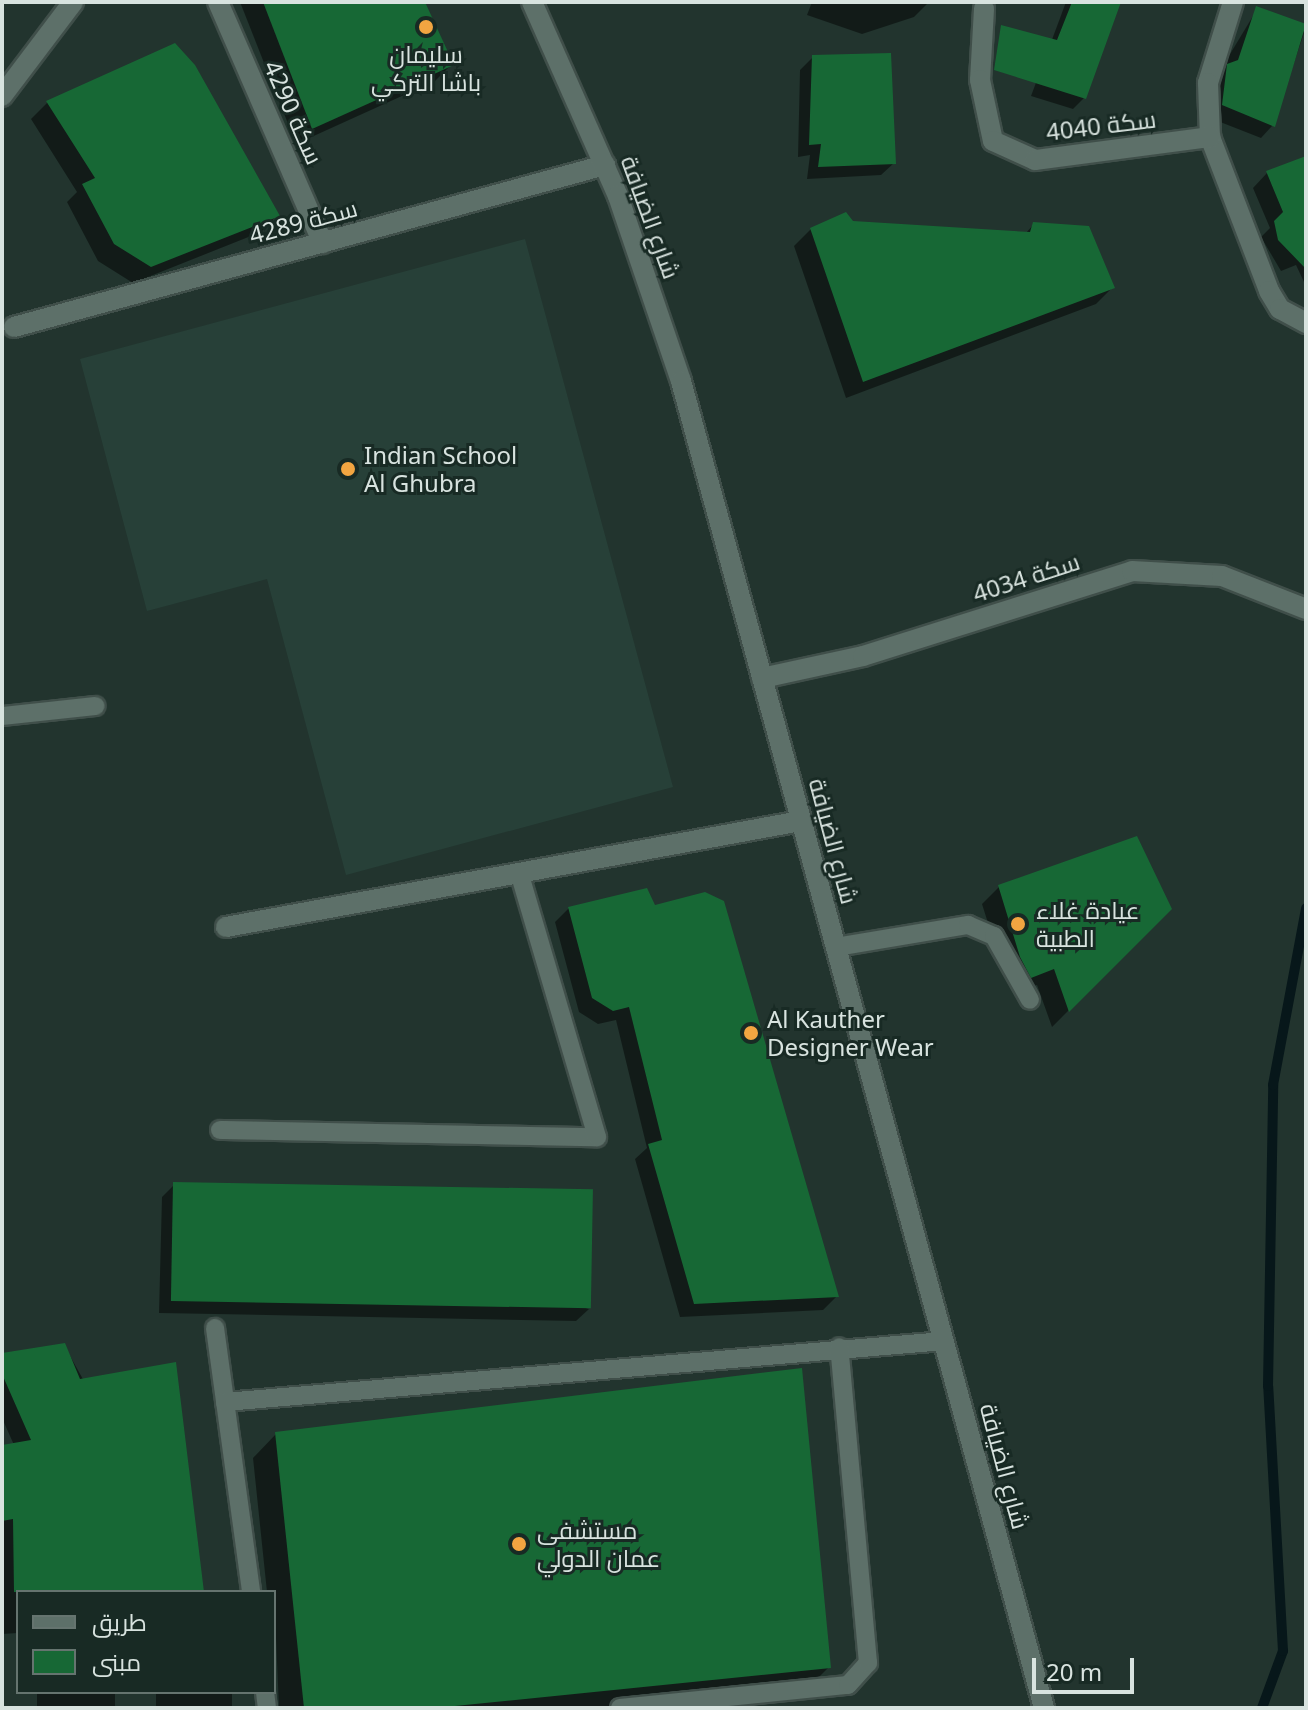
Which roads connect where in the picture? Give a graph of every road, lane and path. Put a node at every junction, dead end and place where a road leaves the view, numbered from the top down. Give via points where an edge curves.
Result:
1 (73, 2) edge
2 (218, 2) edge
3 (532, 2) edge
4 (1233, 2) edge
5 (984, 9) dead end
6 (2, 96) edge
7 (1210, 137) junction
8 (605, 165) junction
9 (323, 243) junction
10 (1306, 323) edge
11 (14, 327) dead end
12 (1306, 609) edge
13 (762, 678) junction
14 (95, 706) dead end
15 (2, 716) edge
16 (801, 821) junction
17 (519, 872) junction
18 (226, 927) dead end
19 (836, 947) junction
20 (1030, 1000) dead end
21 (220, 1130) dead end
22 (215, 1328) dead end
23 (944, 1341) junction
24 (839, 1347) junction
25 (225, 1402) junction
26 (251, 1590) edge
27 (620, 1708) edge
28 (1044, 1708) edge

1 - 6 street
2 - 9 street, سكة 4290
3 - 8 street, شارع الضيافة
4 - 7 street via 1208,83
5 - 7 street, سكة 4040 via 980,80 993,141 1035,160
7 - 10 street via 1269,291 1280,309
8 - 9 street, سكة 4289
8 - 13 street, شارع الضيافة via 681,381
9 - 11 street, سكة 4289
12 - 13 street, سكة 4034 via 1222,576 1132,571 863,656
13 - 16 street, شارع الضيافة
14 - 15 lane
16 - 17 street
16 - 19 street, شارع الضيافة
17 - 18 street
17 - 21 lane via 597,1137
19 - 20 lane via 968,925 994,936
19 - 23 street, شارع الضيافة
22 - 25 lane
23 - 24 lane
23 - 28 street, شارع الضيافة
24 - 25 lane
24 - 27 lane via 868,1663 848,1685
25 - 26 lane

